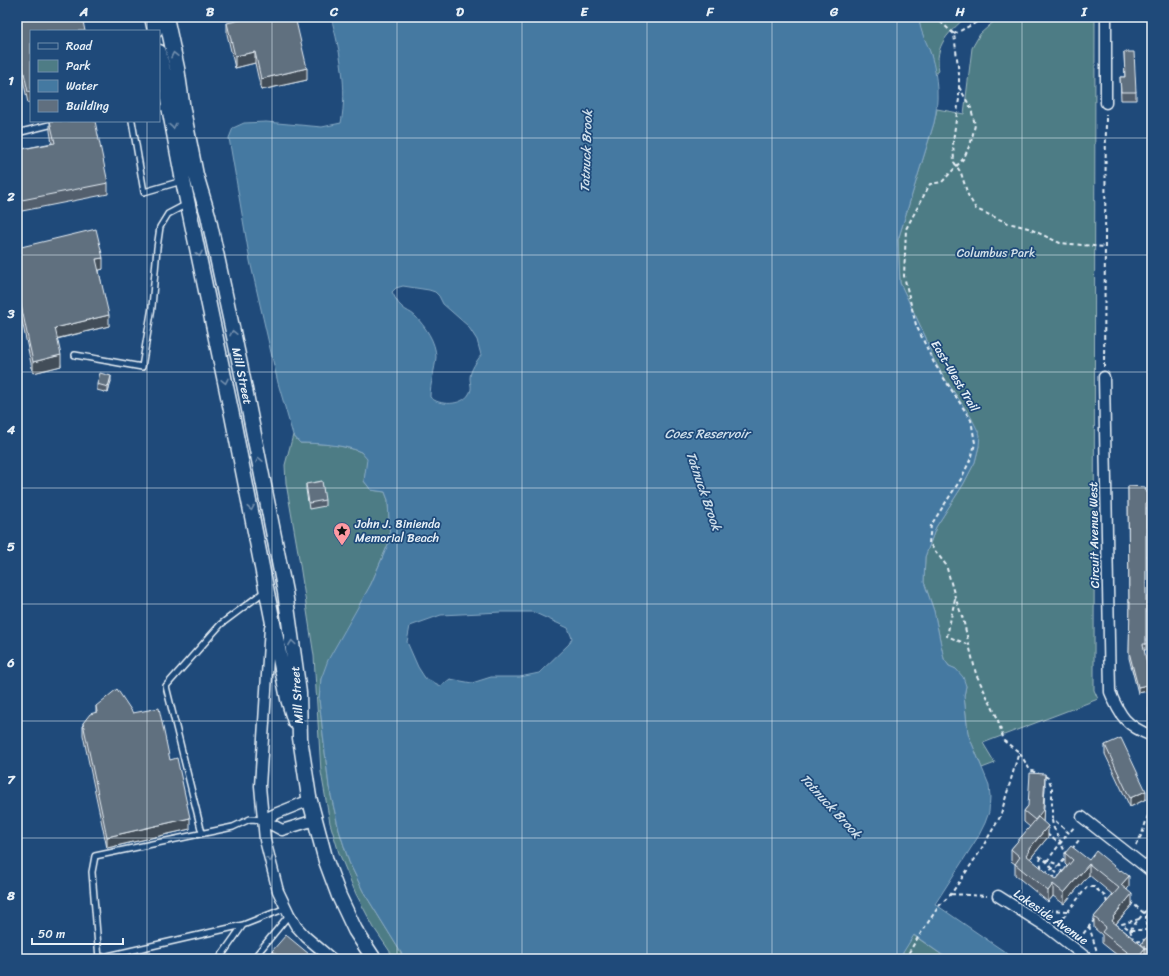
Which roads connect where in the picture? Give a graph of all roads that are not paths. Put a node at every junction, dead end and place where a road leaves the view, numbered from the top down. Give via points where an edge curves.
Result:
1 (152, 17) edge
2 (168, 17) edge
3 (1106, 17) edge
4 (155, 30) edge
5 (160, 56) edge
6 (167, 88) junction
7 (182, 93) junction
8 (1106, 102) road end
9 (164, 108) edge
10 (61, 122) edge
11 (132, 122) edge
12 (17, 132) edge
13 (183, 181) junction
14 (188, 203) junction
15 (74, 355) dead end
16 (1104, 377) road end
17 (267, 590) junction
18 (271, 609) junction
19 (1152, 736) edge
20 (300, 738) junction
21 (310, 800) junction
22 (1082, 817) road end
23 (263, 820) junction
24 (315, 820) junction
25 (202, 834) junction
26 (1152, 872) edge
27 (998, 896) road end
28 (288, 911) junction
29 (243, 925) junction
30 (99, 959) edge
31 (219, 959) edge
32 (253, 959) edge
33 (332, 959) edge
34 (374, 959) edge
35 (1088, 959) edge

1 - 4 main road
7 -> 2 main road, Mill Street
3 - 8 street
5 - 6 main road, Mill Street
6 - 7 main road
6 - 9 main road, Mill Street
20 -> 7 main road, Mill Street via 299,693 285,592 208,215 196,175
9 -> 13 main road, Mill Street
10 - 12 lane
11 - 13 lane via 144,192
13 - 14 main road, Mill Street
14 - 15 lane via 168,214 160,227 152,307 142,367
14 -> 17 main road, Mill Street
16 - 19 street, Circuit Avenue West via 1110,692 1123,719
17 - 18 main road, Mill Street
17 - 25 lane via 221,624 166,686
18 - 20 main road, Mill Street via 288,699
18 - 23 street via 261,769
20 - 21 main road, Mill Street
21 - 23 street
21 - 24 main road, Mill Street
22 - 26 street
23 - 24 street via 282,830
23 - 25 lane via 250,819 233,827
23 -> 28 street via 278,891
24 - 34 main road, Mill Street via 326,860 340,896 356,930
25 - 30 lane via 95,856 92,872
27 - 35 street, Lakeside Avenue via 1046,927
28 - 29 lane
28 - 32 lane
28 - 33 street via 306,938
29 - 30 lane
29 - 31 lane

